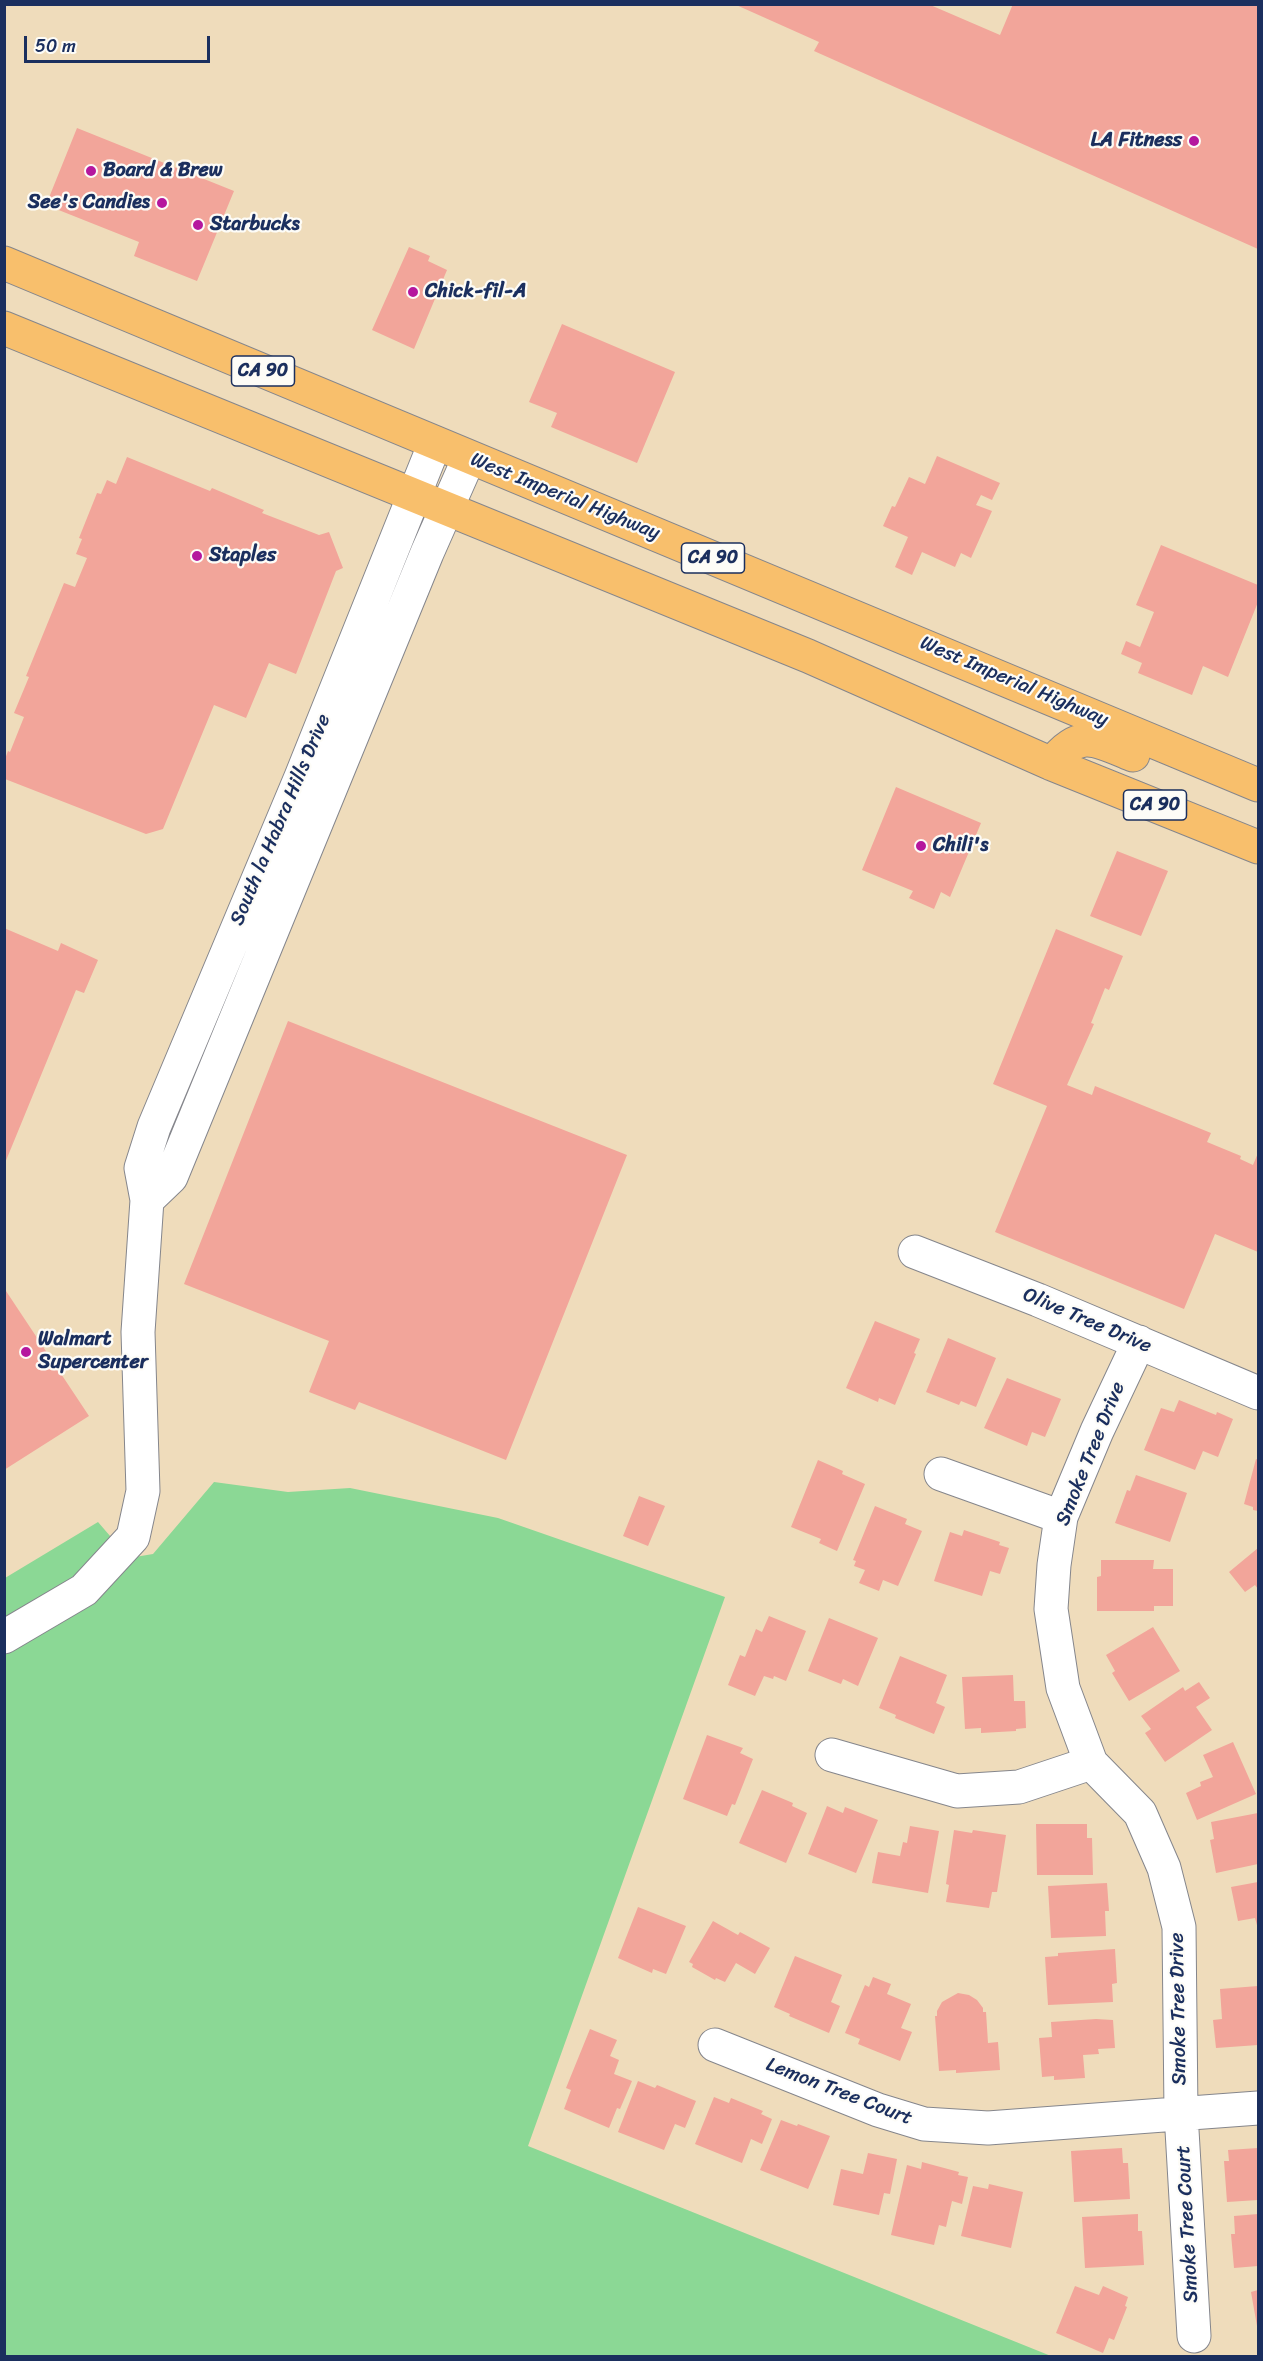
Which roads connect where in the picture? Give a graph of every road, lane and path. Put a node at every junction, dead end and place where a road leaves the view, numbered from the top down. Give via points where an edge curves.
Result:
1 (4, 263) edge
2 (4, 328) edge
3 (435, 443) junction
4 (469, 458) junction
5 (413, 495) junction
6 (446, 509) junction
7 (1052, 764) junction
8 (1256, 784) edge
9 (1258, 847) edge
10 (147, 1200) junction
11 (915, 1252) dead end
12 (1139, 1342) junction
13 (1258, 1393) edge
14 (941, 1474) dead end
15 (1061, 1517) junction
16 (4, 1637) edge
17 (832, 1755) dead end
18 (1091, 1763) junction
19 (715, 2045) dead end
20 (1258, 2108) edge
21 (1181, 2113) junction
22 (1194, 2336) dead end

1 - 3 main road, West Imperial Highway / CA 90
2 - 5 main road, CA 90
3 - 4 main road, West Imperial Highway / CA 90
3 - 5 street, South la Habra Hills Drive
4 - 6 street, South la Habra Hills Drive
4 - 8 main road, West Imperial Highway / CA 90
5 - 6 main road, CA 90
5 - 10 street, South la Habra Hills Drive via 301,777 154,1127 141,1168
6 - 7 main road, CA 90 via 808,656
6 - 10 street, South la Habra Hills Drive via 171,1177
7 - 8 main road via 1064,748 1090,739 1228,795 1238,795
7 - 9 main road, CA 90
10 - 16 street, South la Habra Hills Drive via 138,1332 143,1491 133,1536 84,1590
11 - 12 street, Olive Tree Drive
12 - 13 street, Olive Tree Drive
12 - 15 street, Smoke Tree Drive
14 - 15 street
15 - 18 street, Smoke Tree Drive via 1051,1609 1063,1688
17 - 18 street via 957,1791 1018,1787
18 - 21 street, Smoke Tree Drive via 1140,1813 1164,1868 1179,1926
19 - 21 street, Lemon Tree Court via 924,2124 988,2128
20 - 21 street, Lemon Tree Court
21 - 22 street, Smoke Tree Court

